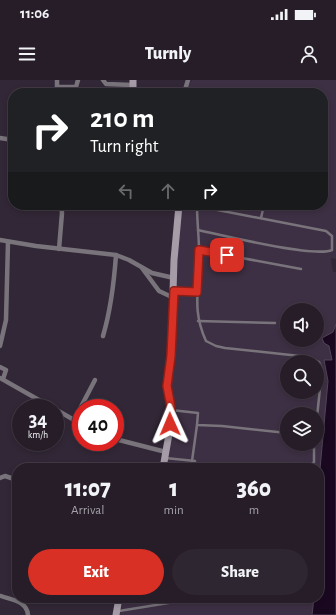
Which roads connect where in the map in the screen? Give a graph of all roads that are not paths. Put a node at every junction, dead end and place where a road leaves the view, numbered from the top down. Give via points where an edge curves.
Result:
1 (57, 80) edge
2 (78, 80) edge
3 (104, 80) edge
4 (133, 82) edge
5 (62, 210) edge
6 (179, 210) edge
7 (197, 210) edge
8 (218, 210) edge
9 (263, 210) edge
10 (261, 218) junction
11 (198, 230) junction
12 (0, 240) edge
13 (8, 242) junction
14 (59, 249) junction
15 (199, 250) junction
16 (116, 255) junction
17 (140, 266) junction
18 (301, 269) dead end
19 (174, 278) junction
20 (197, 292) junction
21 (174, 295) junction
22 (198, 321) junction
23 (275, 323) dead end
24 (103, 336) dead end
25 (0, 346) edge
26 (0, 367) edge
27 (1, 379) edge
28 (95, 380) dead end
29 (36, 399) edge
30 (85, 399) edge
31 (318, 407) edge
32 (171, 410) junction
33 (197, 425) junction
34 (280, 432) edge
35 (124, 442) edge
36 (314, 451) edge
37 (165, 455) junction
38 (192, 461) junction
39 (164, 463) edge
40 (195, 463) edge
41 (313, 463) edge
42 (0, 478) edge
43 (12, 478) edge
44 (1, 596) edge
45 (12, 600) edge
46 (22, 603) edge
47 (117, 603) edge
48 (171, 603) edge
49 (116, 613) edge
50 (28, 615) edge

1 - 2 street via 57,87 76,87
3 - 4 street via 106,84
5 - 14 street
6 - 19 street
7 - 11 lane
8 - 10 lane
9 - 10 lane
10 - 11 lane via 326,231 332,236 332,250 306,251
11 - 15 lane
12 - 13 street
13 - 14 street
13 - 25 street via 6,320
14 - 16 street
15 - 18 lane
15 - 20 lane
16 - 17 street
16 - 24 street via 109,315
17 - 19 street via 156,274
17 - 21 street via 160,291
19 - 21 street
20 - 21 lane
20 - 22 lane
21 - 32 street via 167,386
22 - 23 lane
22 - 31 lane via 206,341 216,346 309,358 319,362 322,369
26 - 27 street via 6,370
27 - 29 street
28 - 30 street
32 - 33 lane via 198,413
32 - 37 street via 170,434
33 - 34 lane
33 - 38 lane
35 - 37 street
36 - 41 lane
37 - 38 lane
37 - 39 street
38 - 40 lane
42 - 43 street via 5,476
44 - 45 street
46 - 50 street via 27,608
47 - 49 street
48 - 49 lane

